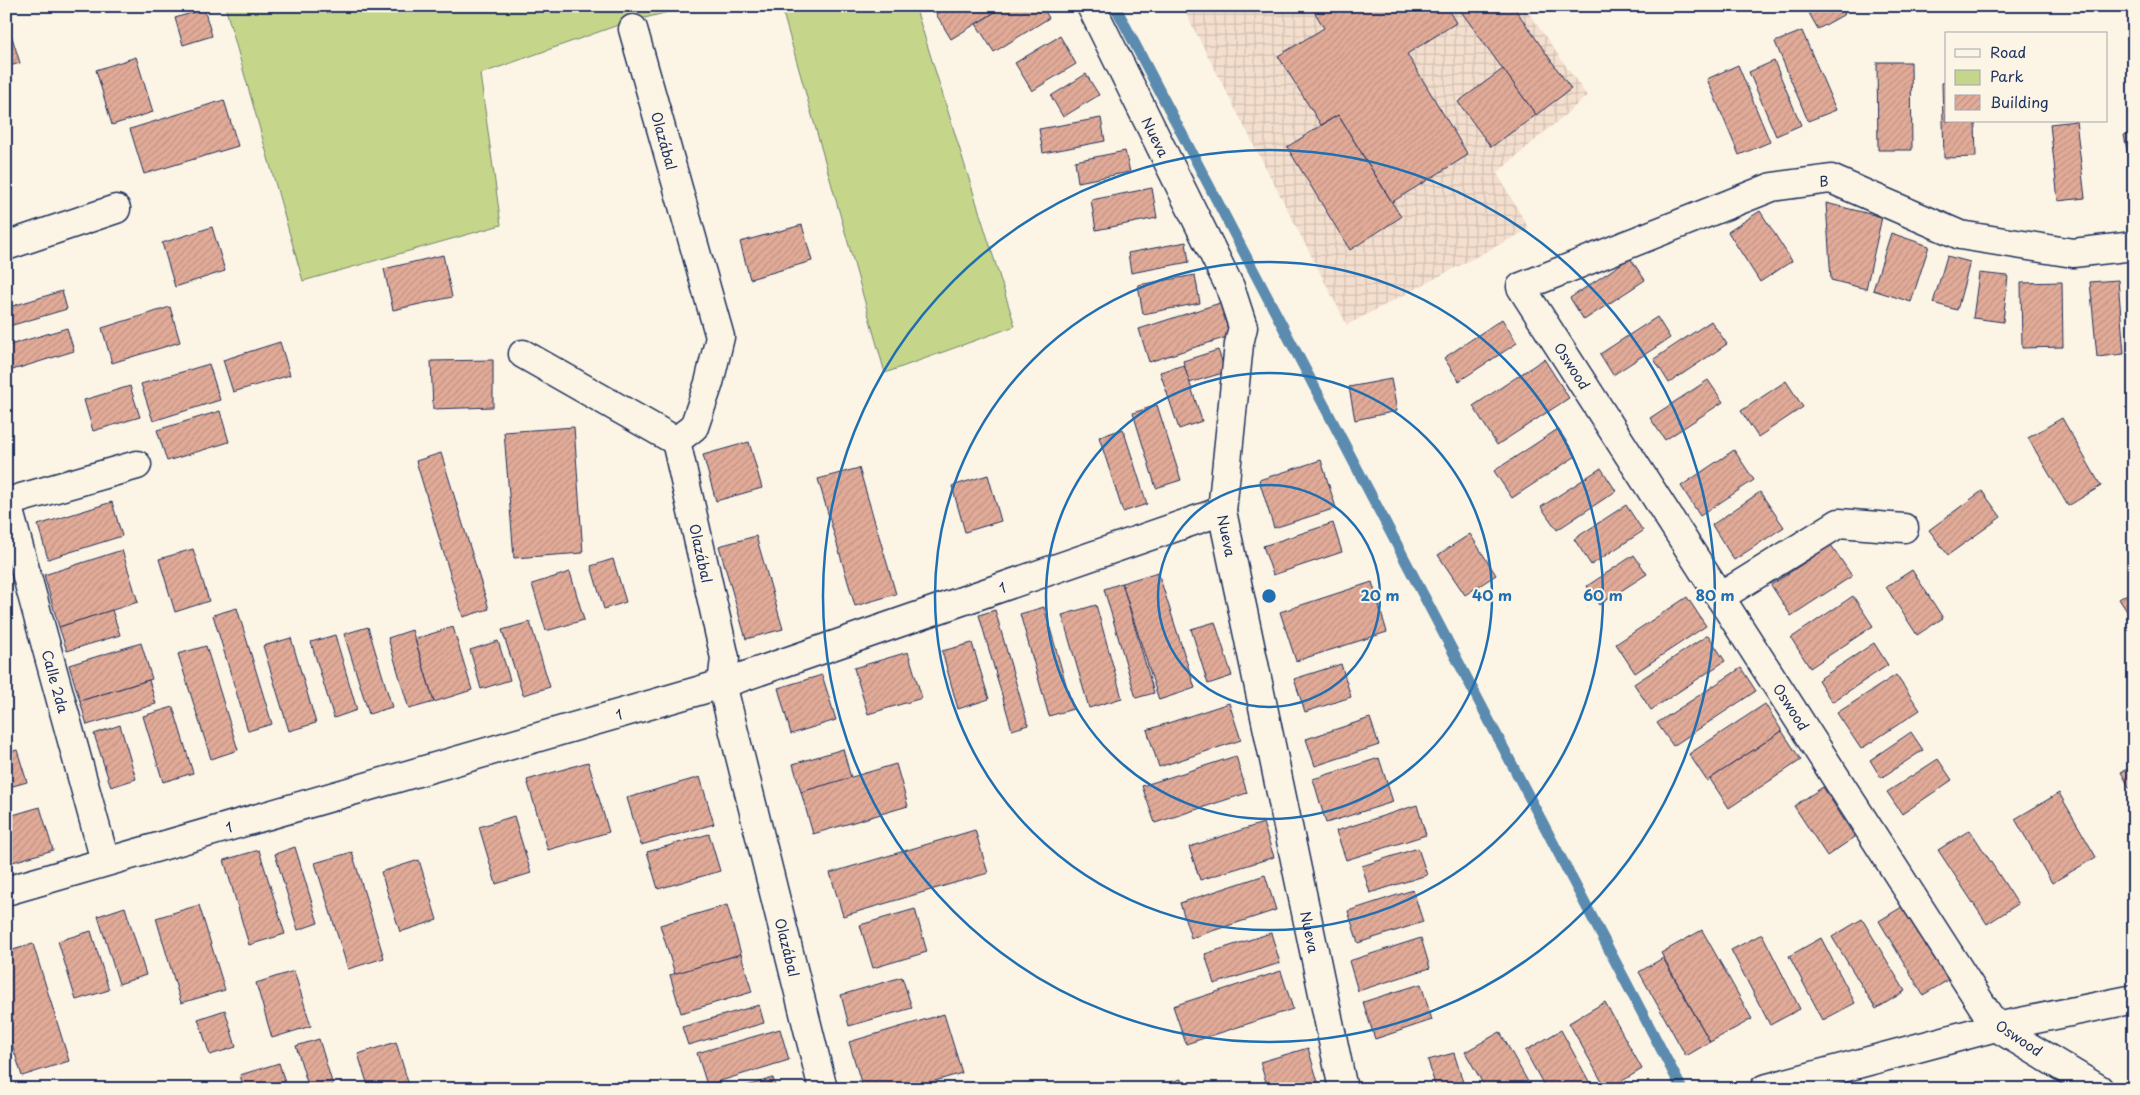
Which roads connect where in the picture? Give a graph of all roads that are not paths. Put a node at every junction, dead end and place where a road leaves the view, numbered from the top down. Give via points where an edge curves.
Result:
1 (1091, 6) edge
2 (633, 29) dead end
3 (116, 209) dead end
4 (6, 246) edge
5 (2134, 246) edge
6 (1521, 287) joint
7 (523, 354) dead end
8 (676, 441) junction
9 (137, 465) dead end
10 (7, 501) edge
11 (1222, 511) junction
12 (1904, 528) dead end
13 (1720, 597) junction
14 (722, 684) junction
15 (105, 861) junction
16 (6, 892) edge
17 (2134, 1000) edge
18 (1996, 1027) junction
19 (823, 1089) edge
20 (1343, 1089) edge
21 (1764, 1089) edge
22 (2099, 1089) edge

1 - 11 street, Nueva via 1230,287 1243,327
2 - 8 street, Olazábal via 720,337 694,427
3 - 4 street
5 - 6 street, B via 2073,252 1960,235 1831,179 1772,187
6 - 13 street, Oswood
7 - 8 street
8 - 14 street, Olazábal via 725,658
9 - 10 street
10 - 15 street, Calle 2da
11 - 14 street, 1
11 - 20 street, Nueva
12 - 13 street via 1839,523
13 - 18 street, Oswood
14 - 15 street, 1
14 - 19 street, Olazábal
15 - 16 street, 1
17 - 18 street
18 - 21 street
18 - 22 street, Oswood

